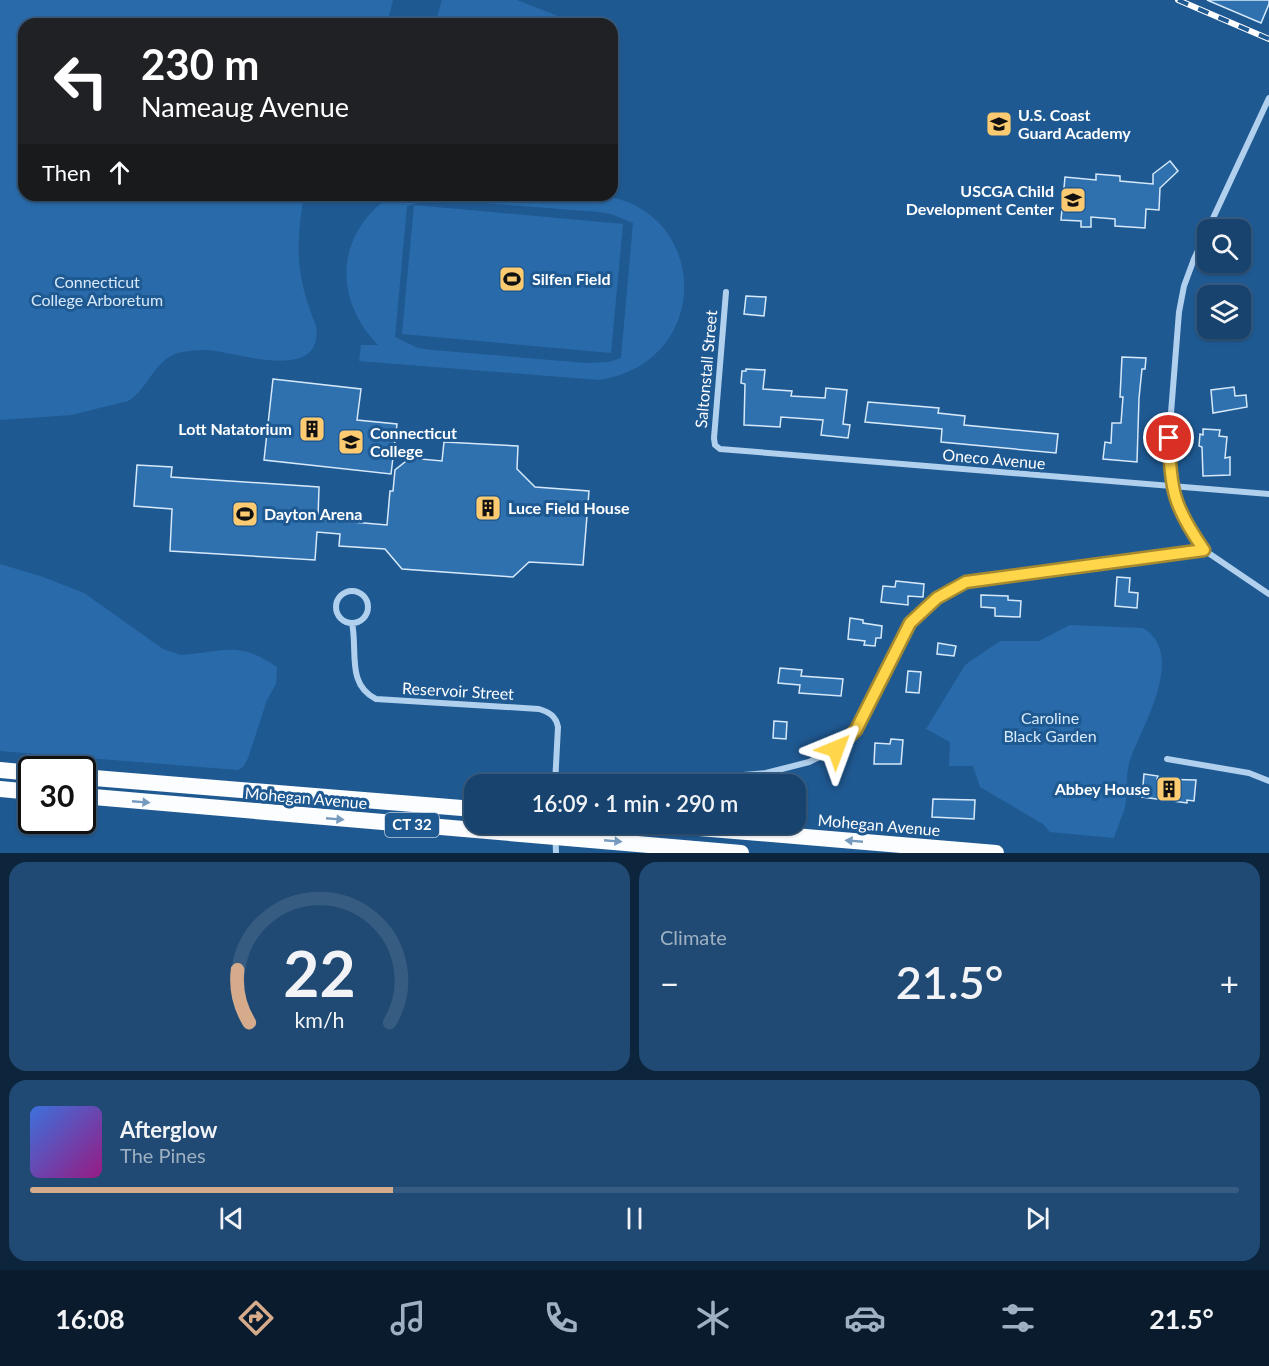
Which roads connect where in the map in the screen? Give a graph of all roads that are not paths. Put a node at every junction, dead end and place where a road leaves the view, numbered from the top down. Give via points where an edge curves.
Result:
1 (1269, 98) edge
2 (726, 292) dead end
3 (717, 447) joint
4 (1172, 486) junction
5 (1269, 494) edge
6 (1204, 550) junction
7 (1269, 594) edge
8 (352, 622) junction
9 (1167, 759) dead end
10 (0, 770) edge
11 (18, 772) edge
12 (556, 774) edge
13 (754, 774) edge
14 (96, 778) edge
15 (1269, 781) edge
16 (0, 789) edge
17 (18, 791) edge
18 (96, 797) edge
19 (464, 808) edge
20 (770, 834) edge
21 (556, 838) edge
22 (741, 853) edge
23 (996, 853) edge

1 - 4 street via 1184,286 1169,438
2 - 3 street, Saltonstall Street via 714,438
3 - 4 street, Oneco Avenue
4 - 5 street, Oneco Avenue
4 - 6 street via 1177,505
6 - 7 street
6 - 13 street via 966,582 937,598 910,623 856,730 836,749 809,762
8 - 8 street via 361,620 368,608 366,598 354,591 342,595 336,606 341,618
8 - 12 street, Reservoir Street via 357,681 367,694 381,701 547,712 558,727
9 - 15 street via 1249,773
10 - 11 highway
14 - 19 highway, Mohegan Avenue / CT 32
16 - 17 highway
18 -> 21 highway, Mohegan Avenue / CT 32
23 -> 20 highway, Mohegan Avenue
21 -> 22 highway, Mohegan Avenue / CT 32

